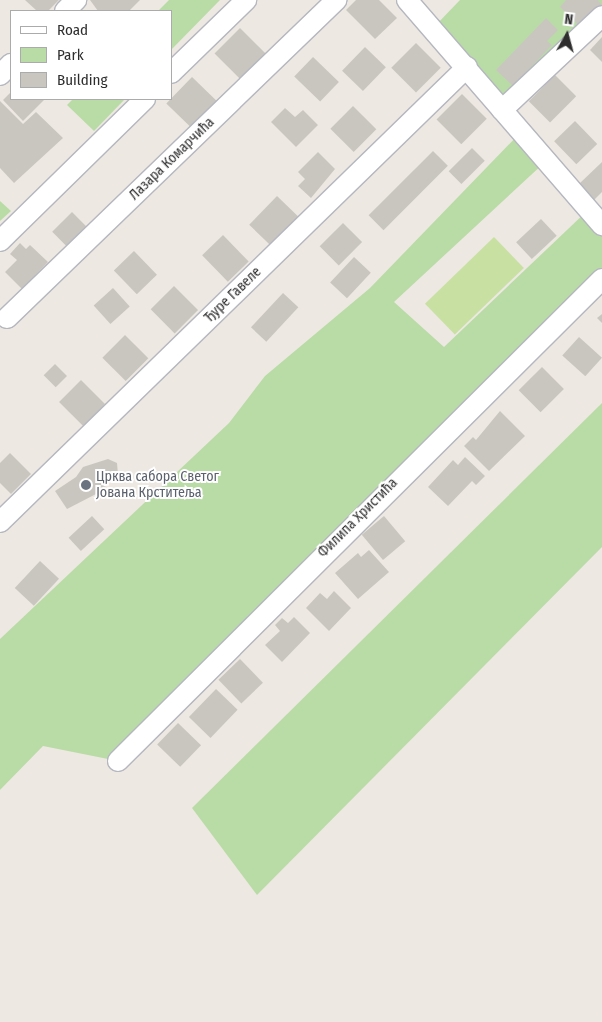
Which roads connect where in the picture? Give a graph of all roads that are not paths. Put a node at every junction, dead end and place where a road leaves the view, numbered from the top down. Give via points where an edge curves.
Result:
1 (76, 0) edge
2 (246, 0) edge
3 (336, 0) edge
4 (407, 0) edge
5 (66, 10) edge
6 (602, 16) edge
7 (10, 65) edge
8 (467, 68) junction
9 (172, 72) edge
10 (0, 75) edge
11 (144, 100) edge
12 (502, 110) junction
13 (602, 225) edge
14 (0, 240) edge
15 (602, 279) edge
16 (7, 318) dead end
17 (0, 522) edge
18 (118, 761) dead end

1 - 5 street
2 - 9 street
3 - 16 street, Лазара Комарчића
4 - 8 street
6 - 12 street
7 - 10 street
8 - 12 street
8 - 17 street, Ђуре Гавеле
11 - 14 street
12 - 13 street
15 - 18 street, Филипа Христића

